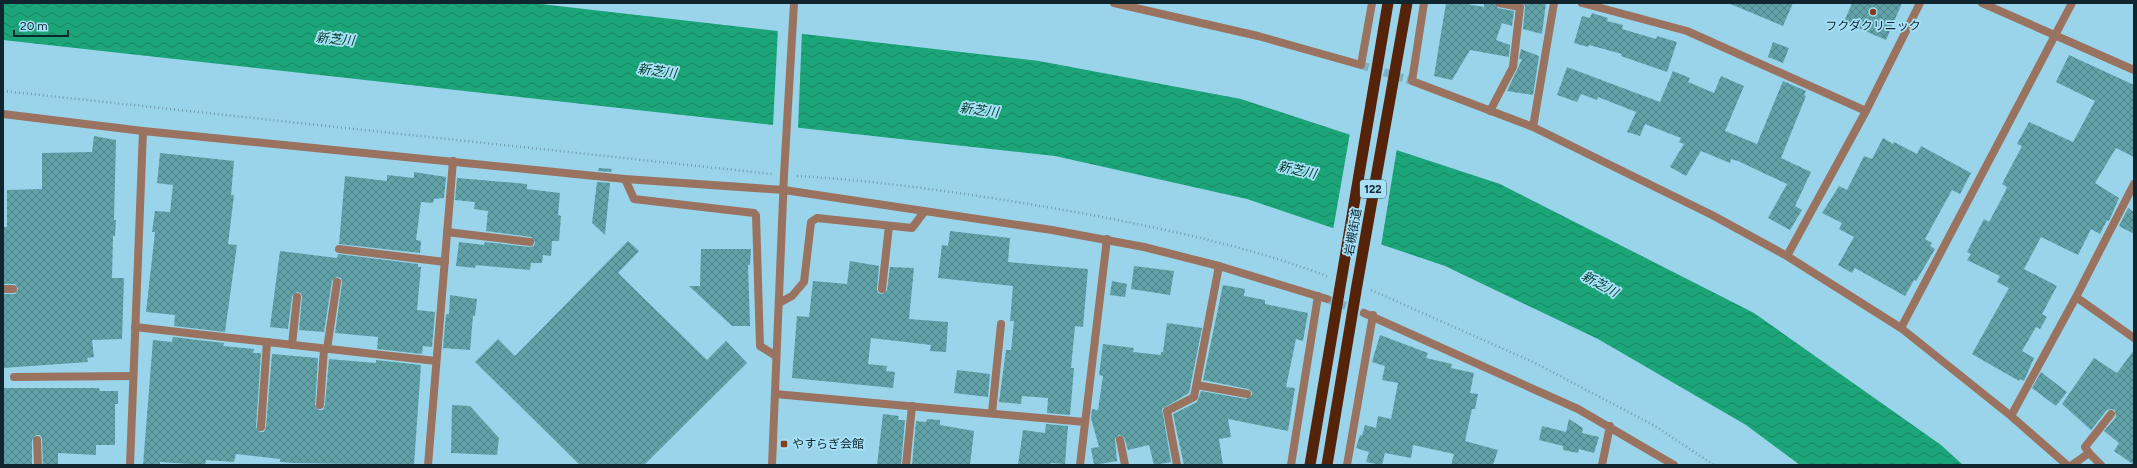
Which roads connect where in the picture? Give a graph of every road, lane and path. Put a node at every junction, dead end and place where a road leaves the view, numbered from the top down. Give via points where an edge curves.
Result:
1 (794, 3) edge
2 (1114, 3) edge
3 (1372, 3) edge
4 (1388, 3) edge
5 (1407, 3) edge
6 (1424, 3) edge
7 (1499, 3) edge
8 (1554, 3) edge
9 (1582, 3) edge
10 (1920, 3) edge
11 (1982, 3) edge
12 (2072, 3) edge
13 (1125, 4) edge
14 (2056, 34) junction
15 (2134, 70) edge
16 (3, 91) edge
17 (1866, 110) junction
18 (1490, 111) junction
19 (3, 114) edge
20 (1533, 128) junction
21 (144, 131) junction
22 (453, 161) junction
23 (784, 175) junction
24 (625, 179) junction
25 (2134, 184) edge
26 (784, 190) junction
27 (2131, 198) edge
28 (924, 212) junction
29 (889, 226) junction
30 (447, 232) junction
31 (1107, 240) junction
32 (530, 242) dead end
33 (339, 249) dead end
34 (1787, 256) junction
35 (445, 262) junction
36 (1218, 266) junction
37 (1341, 281) junction
38 (337, 282) dead end
39 (1357, 285) junction
40 (882, 288) dead end
41 (3, 289) edge
42 (13, 289) dead end
43 (1318, 296) junction
44 (297, 297) dead end
45 (2076, 297) junction
46 (1327, 299) tunnel mouth
47 (779, 303) junction
48 (1364, 312) tunnel mouth
49 (1373, 315) junction
50 (1001, 324) dead end
51 (135, 327) junction
52 (1902, 328) junction
53 (2134, 338) edge
54 (267, 342) junction
55 (292, 345) junction
56 (326, 349) junction
57 (776, 356) junction
58 (436, 361) junction
59 (134, 376) junction
60 (14, 378) dead end
61 (1197, 385) junction
62 (774, 394) junction
63 (1247, 394) dead end
64 (320, 405) dead end
65 (912, 406) junction
66 (992, 413) junction
67 (2111, 414) dead end
68 (2011, 416) junction
69 (1086, 422) junction
70 (1610, 426) junction
71 (261, 427) dead end
72 (37, 440) dead end
73 (1120, 440) dead end
74 (2089, 453) junction
75 (38, 465) edge
76 (130, 465) edge
77 (428, 465) edge
78 (772, 465) edge
79 (906, 465) edge
80 (1080, 465) edge
81 (1124, 465) edge
82 (1177, 465) edge
83 (1291, 465) edge
84 (1310, 465) edge
85 (1327, 465) edge
86 (1347, 465) edge
87 (1602, 465) edge
88 (1674, 465) edge
89 (1714, 465) edge
90 (2067, 465) edge
91 (2072, 465) edge
92 (2102, 465) edge

1 - 23 street
2 - 13 street
3 - 13 street via 1361,65 1258,36
4 - 37 highway, 岩槻街道 / 122
5 - 39 highway, 岩槻街道 / 122
6 - 18 street via 1412,81
7 - 18 street via 1520,7 1513,67
8 - 20 street
9 - 17 street via 1687,31
10 - 17 street
11 - 14 street
12 - 14 street
14 - 15 street
14 - 52 street
16 - 23 path
17 - 34 street
18 - 20 street
19 - 21 street
20 - 34 street via 1712,215
21 - 22 street
21 - 51 street
22 - 24 street
22 - 30 street
23 - 26 street
23 - 37 path via 854,179 1019,202 1124,220 1230,246
24 - 26 street
24 - 57 street via 634,199 756,215 760,346
25 - 27 street
26 - 28 street
26 - 47 street
27 - 45 street
28 - 29 street via 912,228
28 - 31 street
29 - 40 street
29 - 47 street via 817,218 810,222 804,282 792,296
30 - 32 street
30 - 35 street
31 - 36 street
31 - 69 street
33 - 35 street
34 - 52 street
35 - 58 street
36 - 43 street
36 - 61 street
37 - 84 highway, 岩槻街道 / 122
38 - 56 street
39 - 85 highway, 岩槻街道 / 122
39 - 89 path via 1535,363 1655,426
41 - 42 street
43 - 46 street
43 - 83 street
44 - 55 street
45 - 53 street
45 - 68 street
47 - 57 street
48 - 49 street
49 - 70 street
49 - 86 street
50 - 66 street
51 - 54 street
51 - 59 street
52 - 68 street
54 - 55 street
54 - 71 street
55 - 56 street
56 - 58 street
56 - 64 street
57 - 62 street
58 - 77 street
59 - 60 street
59 - 76 street
61 - 63 street
61 - 82 street via 1194,397 1167,411
62 - 65 street
62 - 78 street
65 - 66 street
65 - 79 street
66 - 69 street
67 - 74 street via 2085,447
68 - 90 street
69 - 80 street
70 - 87 street
70 - 88 street
72 - 75 street
73 - 81 street
74 - 91 street
74 - 92 street

